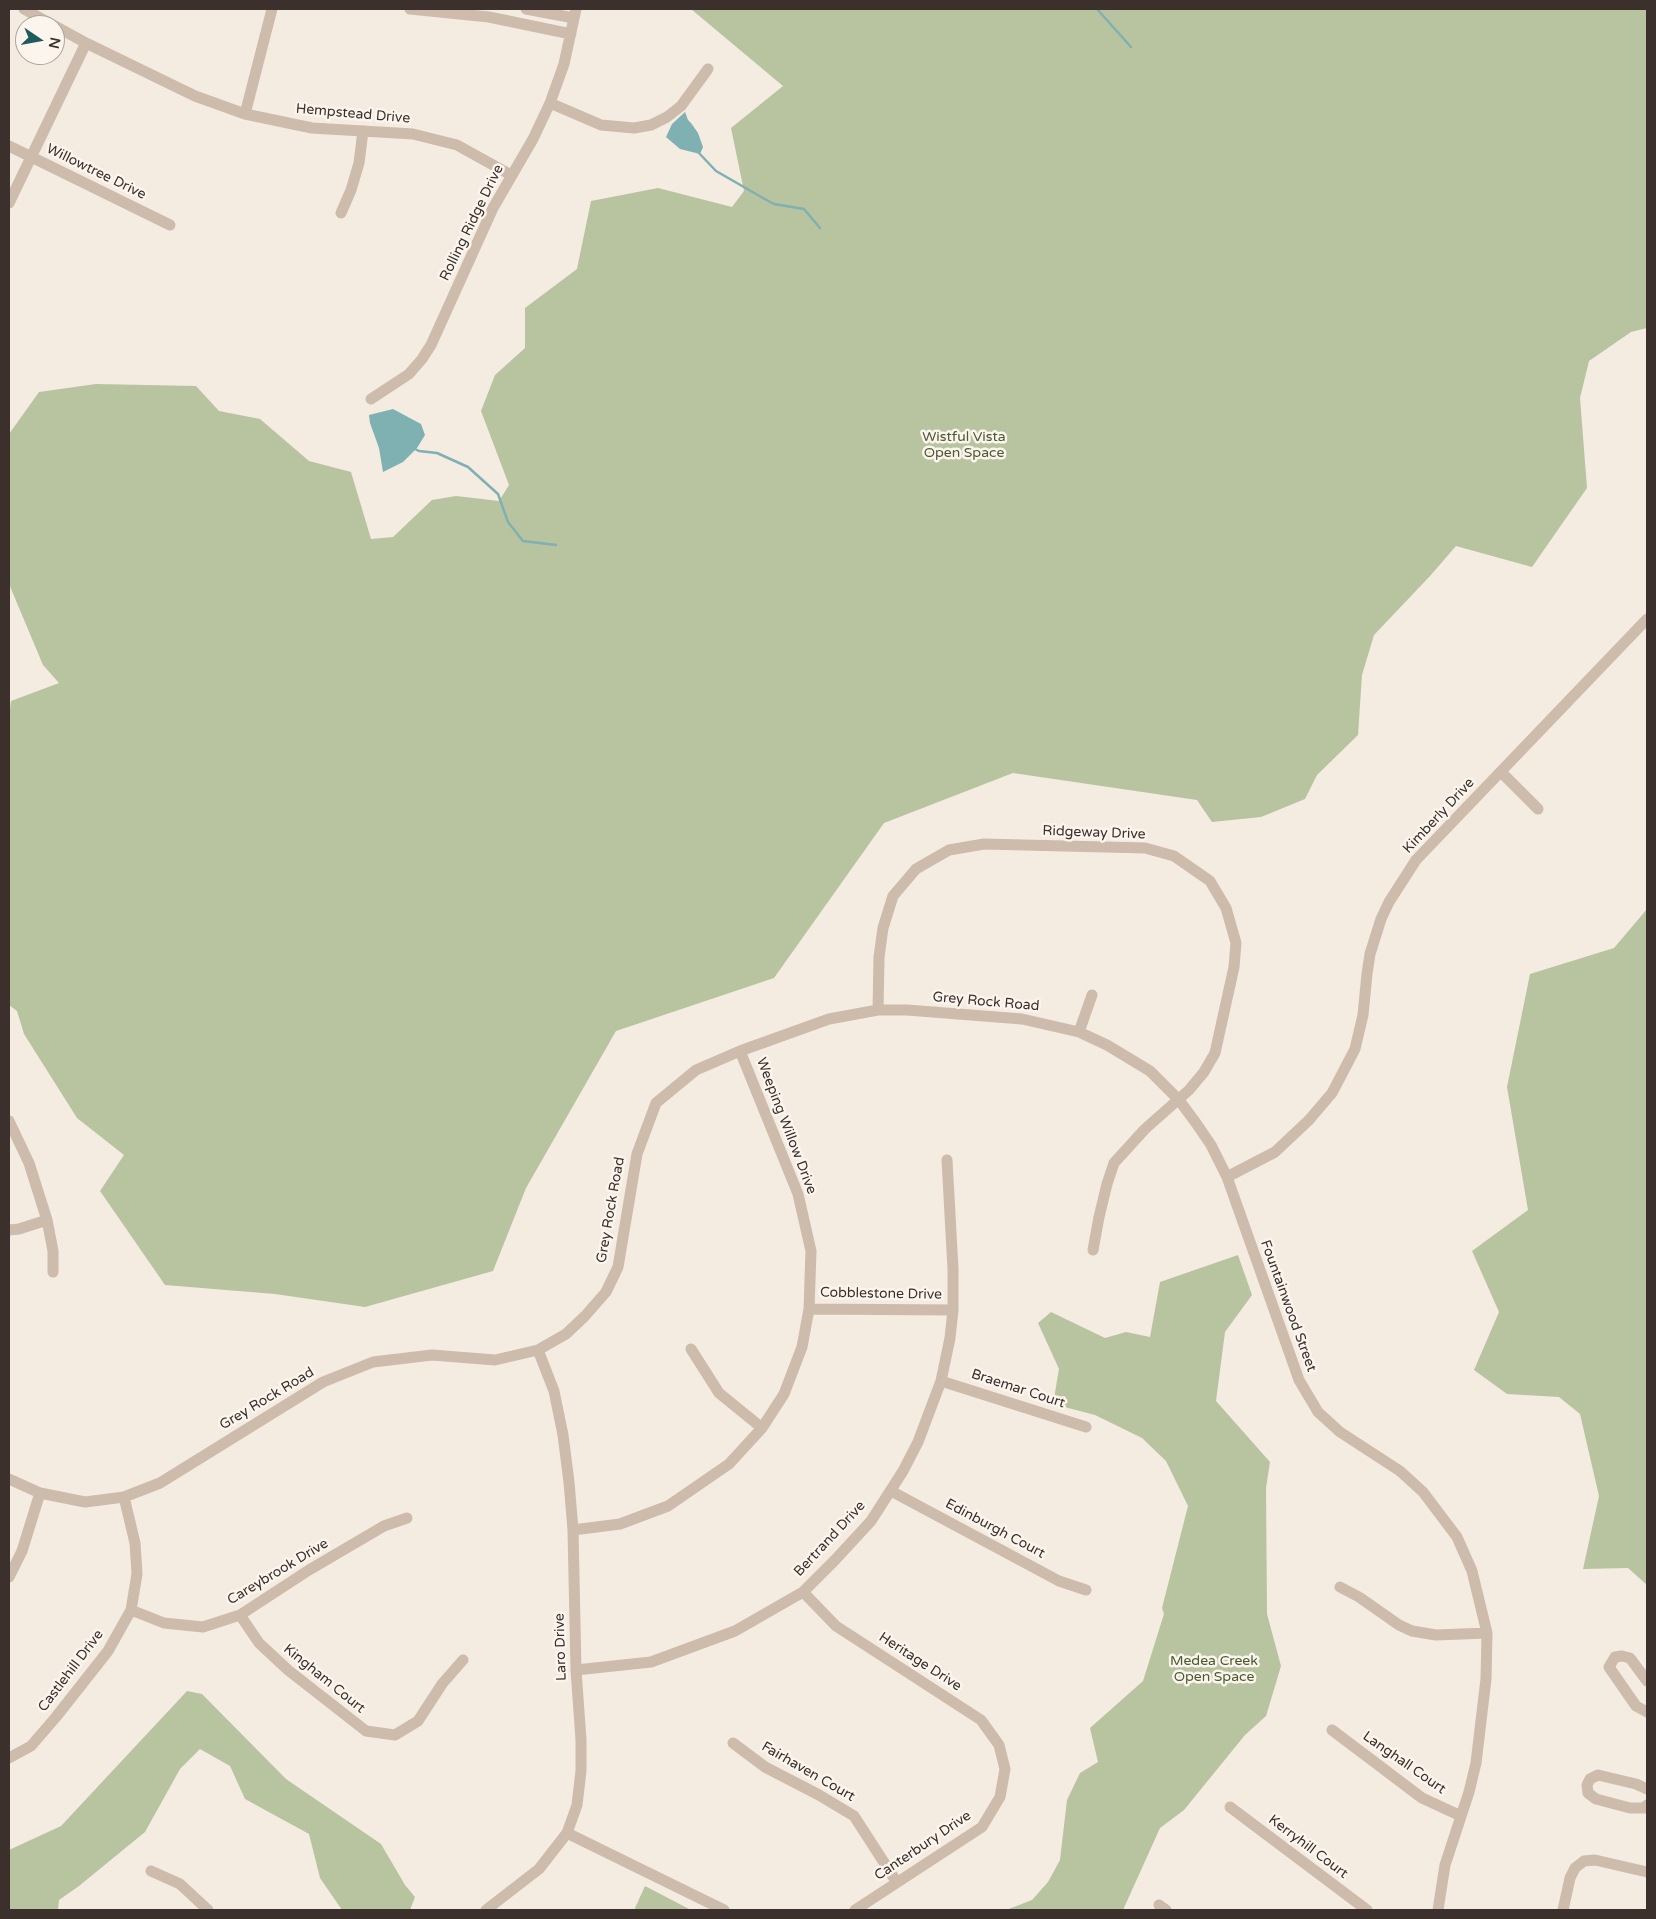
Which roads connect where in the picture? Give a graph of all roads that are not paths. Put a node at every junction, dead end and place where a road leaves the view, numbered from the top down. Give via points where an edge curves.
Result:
1 (272, 9) edge
2 (410, 9) edge
3 (526, 9) edge
4 (430, 10) edge
5 (575, 14) edge
6 (65, 32) edge
7 (570, 34) junction
8 (86, 43) junction
9 (708, 69) dead end
10 (550, 103) junction
11 (245, 114) junction
12 (363, 131) junction
13 (9, 146) edge
14 (31, 157) junction
15 (511, 175) junction
16 (9, 203) edge
17 (341, 213) dead end
18 (170, 225) dead end
19 (371, 399) dead end
20 (1647, 619) edge
21 (1501, 772) junction
22 (1538, 809) dead end
23 (1092, 995) dead end
24 (878, 1010) junction
25 (1079, 1032) junction
26 (740, 1051) junction
27 (1179, 1100) junction
28 (9, 1121) edge
29 (947, 1160) dead end
30 (1227, 1178) junction
31 (47, 1220) junction
32 (9, 1230) edge
33 (1093, 1250) dead end
34 (53, 1272) dead end
35 (810, 1308) junction
36 (953, 1310) junction
37 (691, 1349) dead end
38 (538, 1350) junction
39 (941, 1381) junction
40 (1086, 1427) dead end
41 (762, 1428) junction
42 (9, 1479) edge
43 (891, 1491) junction
44 (40, 1493) junction
45 (124, 1497) junction
46 (406, 1518) dead end
47 (573, 1530) junction
48 (9, 1577) edge
49 (1340, 1587) dead end
50 (1086, 1590) dead end
51 (803, 1592) junction
52 (131, 1610) junction
53 (240, 1615) junction
54 (1487, 1633) junction
55 (463, 1660) dead end
56 (576, 1670) junction
57 (1647, 1682) edge
58 (1647, 1712) edge
59 (1332, 1730) dead end
60 (733, 1743) dead end
61 (9, 1758) edge
62 (1005, 1768) joint
63 (1647, 1789) edge
64 (1647, 1805) edge
65 (1230, 1807) dead end
66 (1461, 1816) junction
67 (567, 1833) junction
68 (150, 1871) dead end
69 (1647, 1872) edge
70 (896, 1882) junction
71 (208, 1910) edge
72 (486, 1910) edge
73 (724, 1910) edge
74 (855, 1910) edge
75 (1367, 1910) edge
76 (1438, 1910) edge
77 (1563, 1910) edge

1 - 11 street
2 - 4 street
3 - 5 street
4 - 7 street via 489,16
5 - 7 street, Rolling Ridge Drive
6 - 8 street, Hempstead Drive
7 - 10 street, Rolling Ridge Drive via 564,64
8 - 11 street, Hempstead Drive via 195,96
8 - 14 street
9 - 10 street via 680,106 651,125 634,128 601,125
10 - 15 street, Rolling Ridge Drive
11 - 12 street, Hempstead Drive via 312,128
12 - 15 street, Hempstead Drive via 413,134 457,145
12 - 17 street via 359,163
13 - 14 street, Willowtree Drive
14 - 16 street
14 - 18 street, Willowtree Drive
15 - 19 street, Rolling Ridge Drive via 492,208 431,345 409,374
20 - 21 street, Kimberly Drive
21 - 22 street
21 - 30 street, Kimberly Drive via 1416,860 1389,902 1370,954 1363,1015 1355,1049 1332,1093 1275,1152
23 - 25 street
24 - 25 street, Grey Rock Road via 1022,1018
24 - 26 street, Grey Rock Road via 829,1019
24 - 27 street, Ridgeway Drive via 879,957 883,928 893,896 916,869 949,850 984,844 1145,848 1174,856 1210,881 1226,908 1236,943 1233,975 1215,1053 1204,1072
25 - 27 street, Grey Rock Road via 1150,1071
26 - 35 street, Weeping Willow Drive via 798,1194 811,1252
26 - 38 street, Grey Rock Road via 696,1070 656,1103 637,1154 618,1267 606,1292 585,1316 566,1334
27 - 30 street, Fountainwood Street via 1211,1145
27 - 33 street, Ridgeway Drive via 1145,1129 1114,1163
28 - 31 street via 29,1163
29 - 36 street, Bertrand Drive via 954,1269
30 - 54 street, Fountainwood Street via 1298,1380 1318,1412 1340,1432 1400,1471 1437,1510 1456,1537 1472,1571
31 - 32 street
31 - 34 street
35 - 36 street, Cobblestone Drive
35 - 41 street, Weeping Willow Drive via 802,1347 784,1394
36 - 39 street, Bertrand Drive
37 - 41 street via 719,1393
38 - 45 street, Grey Rock Road via 494,1360 432,1356 373,1362 323,1382 160,1483
38 - 47 street, Laro Drive via 554,1391 563,1435
39 - 40 street, Braemar Court
39 - 43 street, Bertrand Drive via 918,1442
41 - 47 street, Weeping Willow Drive via 729,1464 668,1506 620,1524
42 - 44 street, Grey Rock Road
43 - 50 street, Edinburgh Court via 1059,1581
43 - 51 street, Bertrand Drive via 871,1521
44 - 45 street, Grey Rock Road via 85,1502
44 - 48 street via 22,1551
45 - 52 street, Castlehill Drive via 137,1574
46 - 53 street, Careybrook Drive via 375,1531 308,1570
47 - 56 street, Laro Drive
49 - 54 street via 1412,1631 1436,1635
51 - 56 street, Bertrand Drive via 735,1631 652,1662
51 - 62 street, Heritage Drive via 836,1626 981,1720 999,1746
52 - 53 street, Careybrook Drive via 164,1623 203,1627
52 - 61 street, Castlehill Drive via 108,1651 56,1717 31,1746
53 - 55 street, Kingham Court via 265,1649 366,1731 395,1735 418,1720
54 - 66 street, Fountainwood Street via 1486,1679 1479,1737
56 - 67 street, Laro Drive via 581,1771 577,1804
57 - 58 street via 1630,1658 1615,1657 1609,1667 1636,1706
59 - 66 street, Langhall Court via 1422,1798
60 - 70 street, Fairhaven Court via 765,1767 854,1816
62 - 70 street, Canterbury Drive via 1000,1797 982,1827
63 - 64 street via 1598,1775 1587,1785 1588,1793 1596,1799 1630,1808
65 - 75 street, Kerryhill Court
66 - 76 street, Fountainwood Street via 1445,1865
67 - 72 street, Laro Drive via 539,1869
67 - 73 street
68 - 71 street via 180,1884
69 - 77 street via 1595,1860 1584,1861 1570,1878
70 - 74 street, Canterbury Drive

